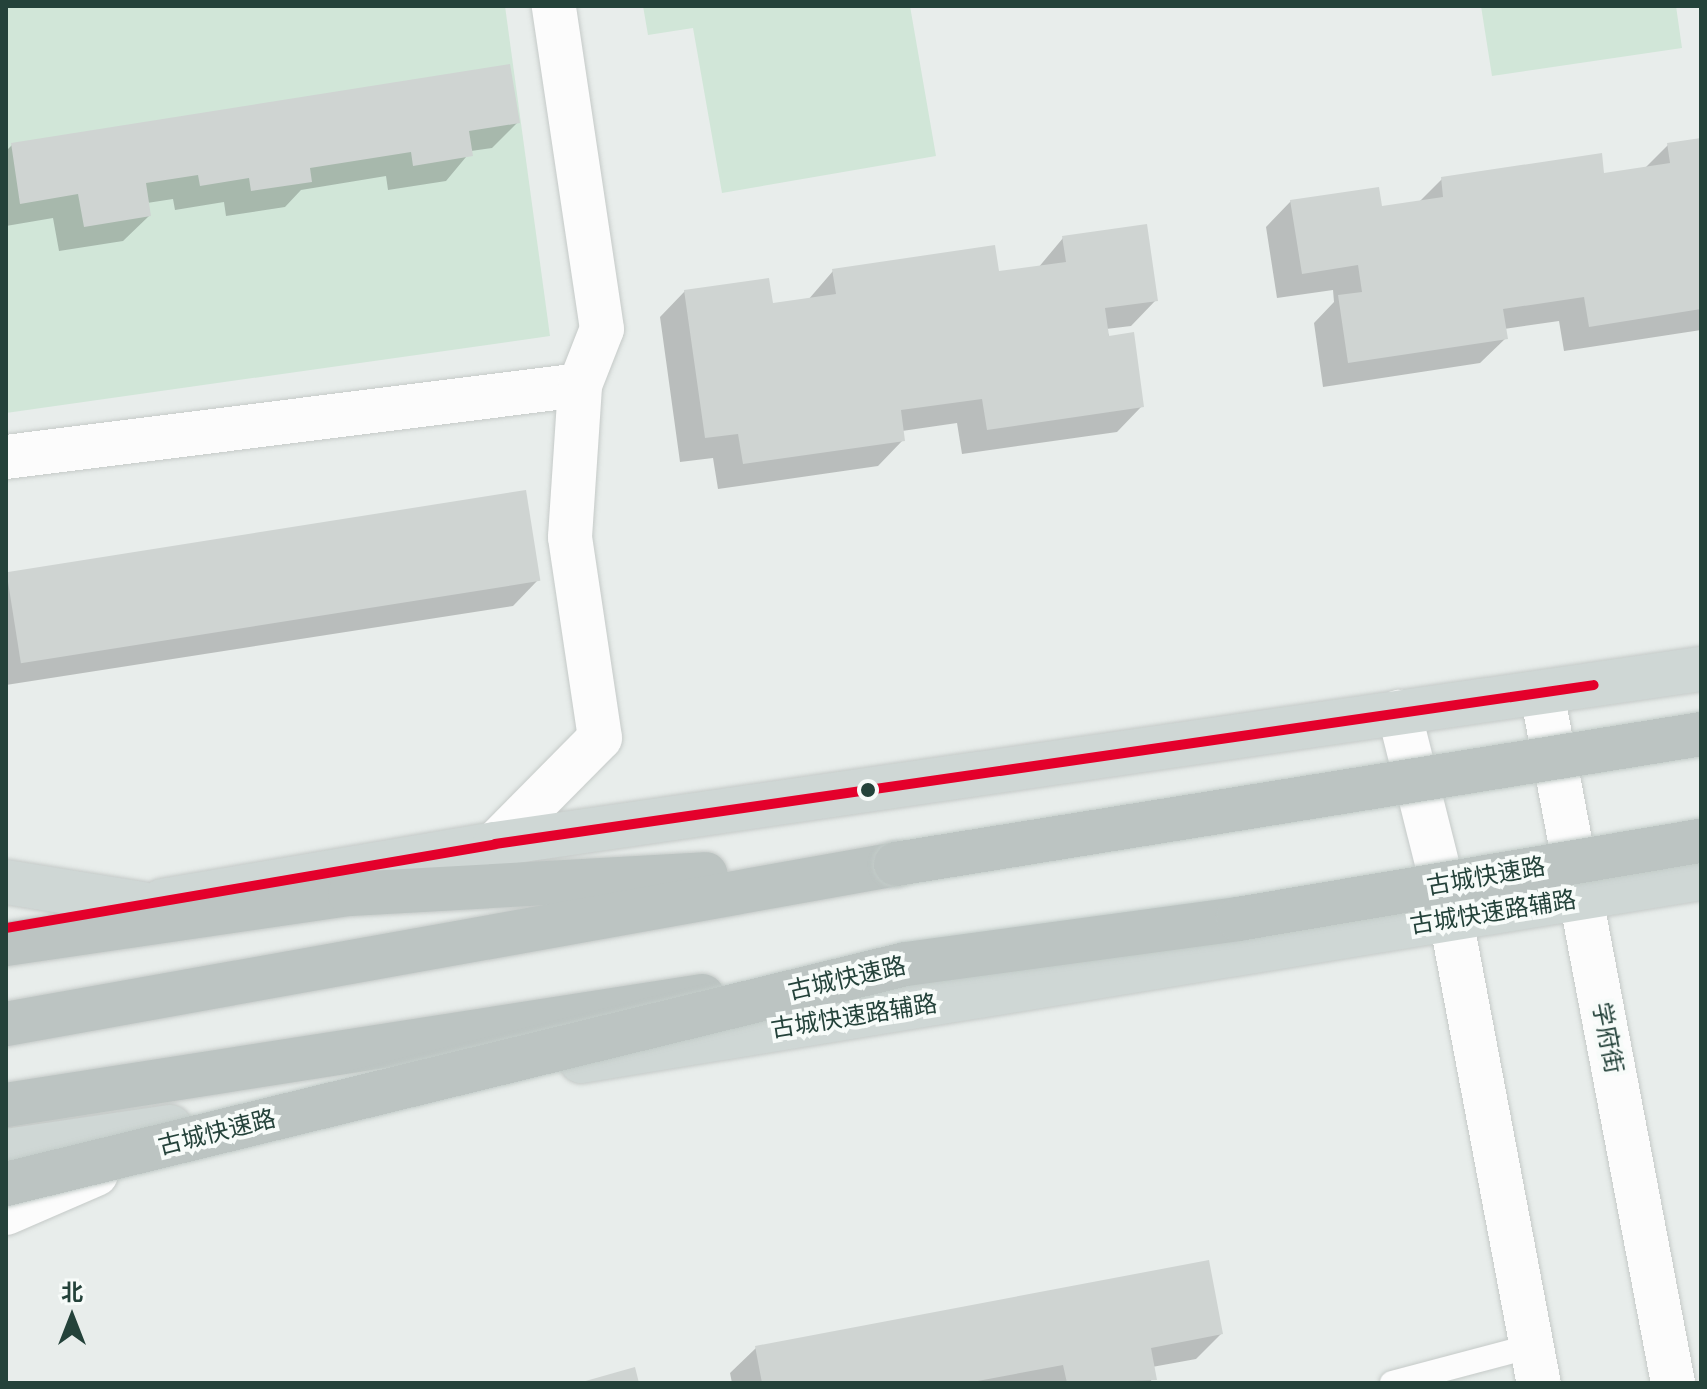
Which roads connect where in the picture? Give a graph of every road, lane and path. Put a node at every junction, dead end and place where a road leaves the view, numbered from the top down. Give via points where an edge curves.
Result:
1 (554, 6) edge
2 (580, 385) junction
3 (6, 457) edge
4 (1701, 669) edge
5 (1542, 693) junction
6 (1399, 712) junction
7 (1701, 734) edge
8 (1701, 841) edge
9 (495, 844) junction
10 (896, 864) junction
11 (1701, 878) edge
12 (6, 882) edge
13 (1580, 898) junction
14 (142, 904) junction
15 (1451, 919) junction
16 (6, 928) edge
17 (6, 944) edge
18 (906, 964) junction
19 (6, 1024) edge
20 (6, 1105) edge
21 (222, 1120) junction
22 (6, 1151) edge
23 (6, 1184) edge
24 (6, 1213) edge
25 (1536, 1364) edge
26 (1392, 1383) edge
27 (1673, 1383) edge

1 - 2 main road via 602,329
2 - 3 main road
2 - 9 main road via 570,537 600,738
4 - 5 main road
5 - 6 main road
5 - 13 main road, 学府街
6 - 9 main road
6 - 15 main road
7 - 10 highway, bridge
8 - 18 highway, 古城快速路, bridge via 1238,919
9 - 14 main road
10 - 17 highway via 350,894
10 - 19 highway
11 - 13 main road, 古城快速路辅路
12 - 14 main road
13 - 15 main road, 古城快速路辅路
13 - 27 main road, 学府街
14 - 16 main road
15 - 21 main road, 古城快速路辅路
15 - 25 main road
18 - 20 highway, bridge
18 - 23 highway, 古城快速路, bridge
21 - 22 main road, 古城快速路辅路
21 - 24 main road
25 - 26 lane

